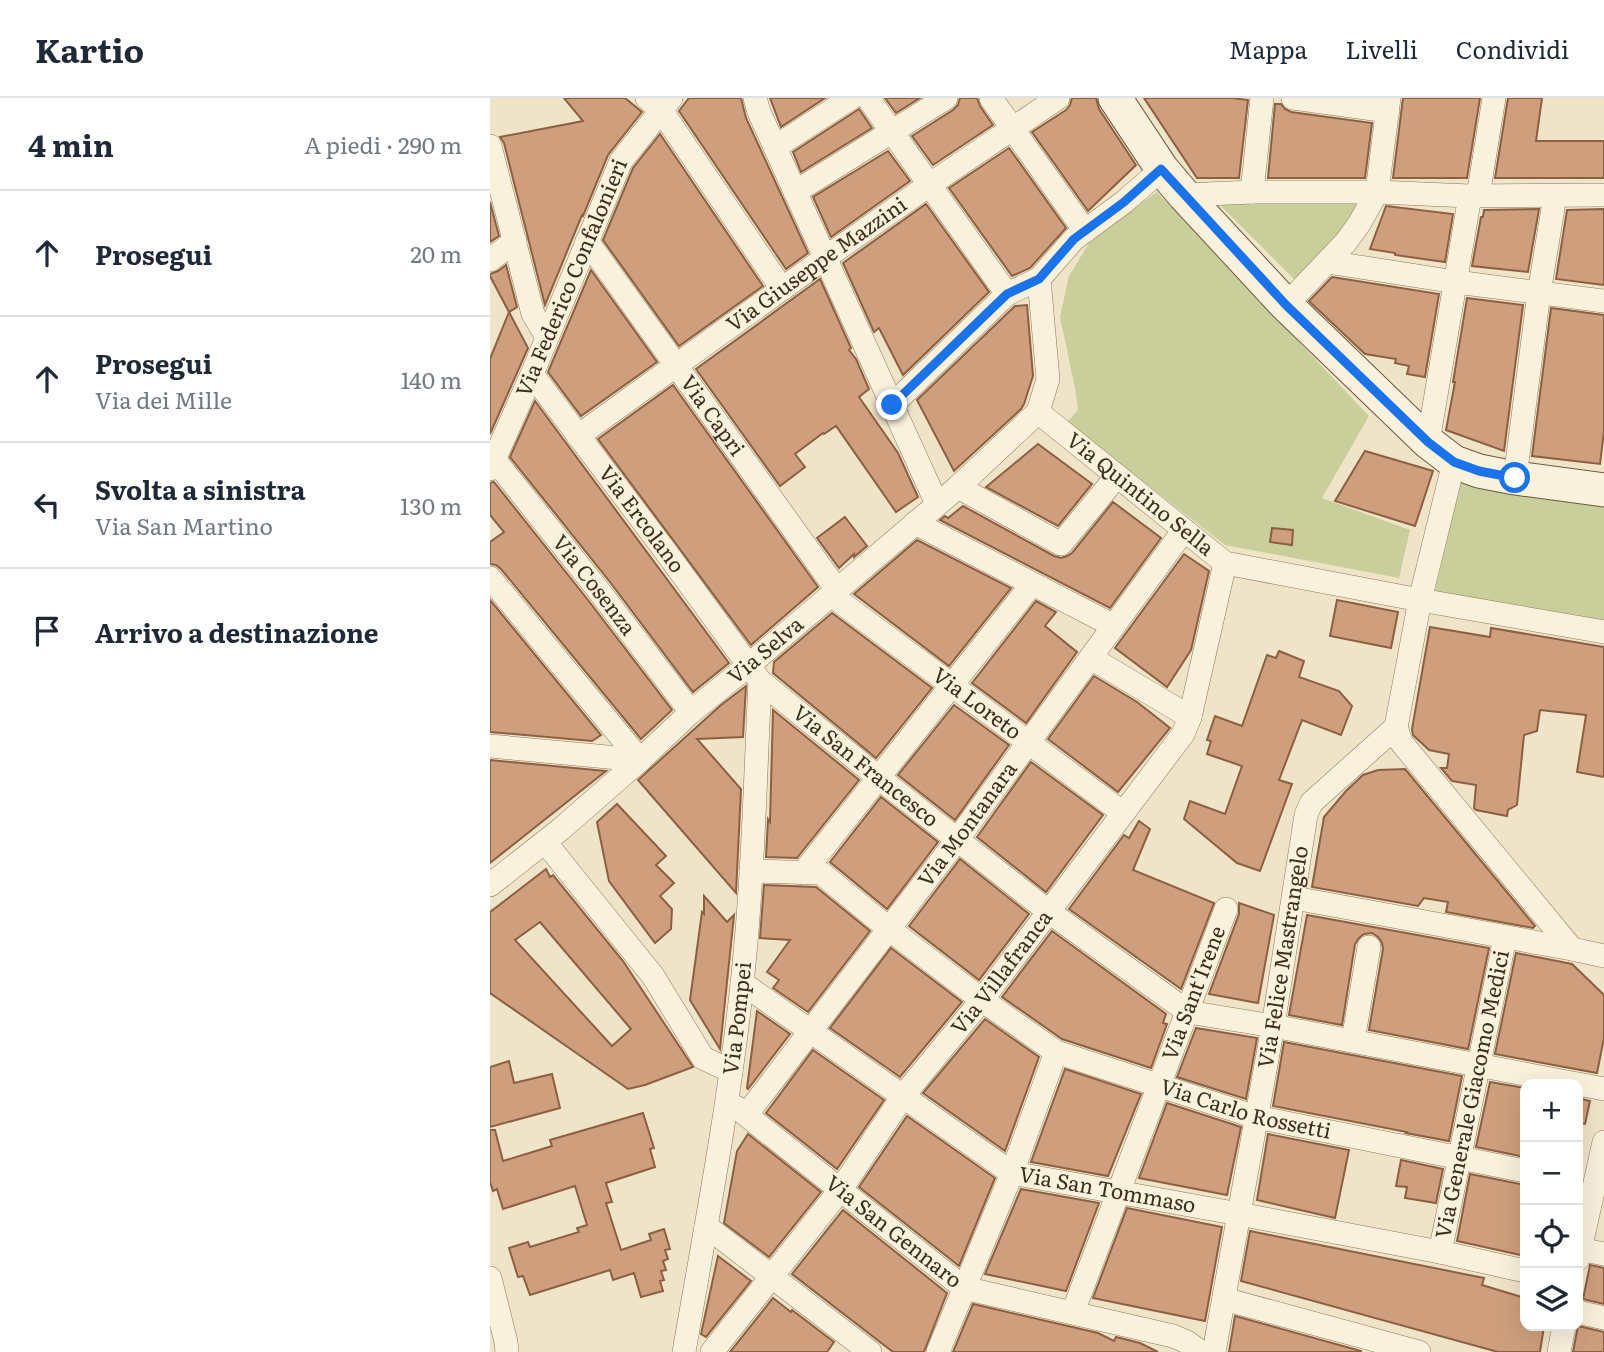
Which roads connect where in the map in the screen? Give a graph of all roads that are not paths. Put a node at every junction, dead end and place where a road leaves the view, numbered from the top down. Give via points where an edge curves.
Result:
1 (755, 98) edge
2 (851, 98) edge
3 (868, 98) edge
4 (946, 98) edge
5 (991, 98) edge
6 (1058, 98) edge
7 (1115, 98) edge
8 (1262, 98) edge
9 (1293, 98) edge
10 (1494, 98) edge
11 (660, 102) edge
12 (1388, 105) edge
13 (1013, 129) junction
14 (892, 132) junction
15 (490, 146) edge
16 (775, 147) junction
17 (1161, 169) junction
18 (929, 185) junction
19 (795, 192) junction
20 (1252, 192) junction
21 (1377, 192) junction
22 (1184, 195) junction
23 (1555, 195) junction
24 (1604, 195) edge
25 (1474, 196) junction
26 (1086, 231) junction
27 (515, 241) junction
28 (587, 241) junction
29 (825, 258) junction
30 (490, 260) edge
31 (1327, 262) junction
32 (1039, 279) junction
33 (1456, 282) junction
34 (782, 289) junction
35 (1539, 293) junction
36 (1007, 294) junction
37 (1604, 301) edge
38 (1286, 305) junction
39 (547, 337) junction
40 (676, 366) junction
41 (532, 374) junction
42 (892, 405) junction
43 (1038, 412) junction
44 (578, 436) junction
45 (1428, 442) junction
46 (1454, 462) junction
47 (492, 464) edge
48 (1116, 476) junction
49 (1515, 478) junction
50 (958, 487) junction
51 (1604, 490) edge
52 (937, 504) junction
53 (915, 523) junction
54 (1184, 530) junction
55 (1225, 563) junction
56 (490, 578) edge
57 (1032, 584) junction
58 (834, 592) junction
59 (1420, 600) junction
60 (1114, 626) junction
61 (1604, 632) edge
62 (1091, 658) junction
63 (755, 673) junction
64 (952, 686) junction
65 (691, 712) junction
66 (1190, 717) junction
67 (1395, 727) junction
68 (1029, 743) junction
69 (490, 746) edge
70 (640, 760) junction
71 (879, 778) junction
72 (1123, 813) junction
73 (957, 840) junction
74 (545, 842) junction
75 (751, 871) junction
76 (803, 873) junction
77 (490, 885) edge
78 (1294, 898) junction
79 (1226, 909) dead end
80 (1048, 911) junction
81 (889, 929) junction
82 (1505, 938) junction
83 (1369, 947) dead end
84 (1572, 949) junction
85 (1604, 956) edge
86 (742, 983) junction
87 (982, 1000) junction
88 (1188, 1012) junction
89 (1273, 1026) junction
90 (810, 1030) junction
91 (1353, 1041) junction
92 (1056, 1052) junction
93 (1480, 1066) junction
94 (731, 1071) junction
95 (1550, 1079) edge
96 (1583, 1085) edge
97 (1160, 1087) junction
98 (1604, 1089) edge
99 (903, 1096) junction
100 (727, 1101) junction
101 (747, 1114) junction
102 (1256, 1117) junction
103 (1604, 1142) edge
104 (1461, 1158) junction
105 (1520, 1170) edge
106 (1012, 1173) junction
107 (1592, 1184) edge
108 (841, 1189) junction
109 (1118, 1191) junction
110 (1239, 1214) junction
111 (706, 1226) junction
112 (1583, 1232) edge
113 (1440, 1252) junction
114 (1583, 1254) edge
115 (1604, 1254) edge
116 (1520, 1271) edge
117 (772, 1276) junction
118 (490, 1278) edge
119 (964, 1288) junction
120 (1224, 1299) junction
121 (1073, 1312) junction
122 (1583, 1313) edge
123 (1604, 1318) edge
124 (1563, 1331) edge
125 (1158, 1343) edge
126 (845, 1344) edge
127 (507, 1352) edge
128 (684, 1352) edge
129 (712, 1352) edge
130 (870, 1352) edge
131 (938, 1352) edge
132 (1201, 1352) edge
133 (1214, 1352) edge
134 (1419, 1352) edge
135 (1559, 1352) edge

1 - 16 street
2 - 16 street
3 - 14 street
4 - 14 street
5 - 13 street
6 - 13 street, Via Giuseppe Mazzini
7 - 17 street
8 - 20 street
9 - 12 street
10 - 25 street
11 - 28 street, Via Federico Confalonieri via 621,161
11 - 34 street
12 - 21 street
13 - 18 street, Via Giuseppe Mazzini
13 - 26 street
14 - 18 street
14 - 19 street
15 - 27 street
16 - 19 street
17 - 22 street
17 - 26 street
18 - 29 street, Via Giuseppe Mazzini
18 - 36 street
19 - 29 street
20 - 21 street
20 - 22 street
21 - 25 street
21 - 31 street via 1359,224
22 - 38 street
23 - 24 street
23 - 25 street
23 - 35 street
25 - 33 street
26 - 32 street
27 - 30 street
27 - 39 street via 533,314
28 - 39 street, Via Federico Confalonieri
28 - 40 street, Via Capri
29 - 34 street, Via Giuseppe Mazzini
29 - 42 street
31 - 33 street
31 - 38 street
32 - 36 street
32 - 43 street via 1048,379
33 - 35 street
33 - 45 street
34 - 40 street, Via Giuseppe Mazzini
35 - 37 street
35 - 49 street
36 - 42 street
38 - 45 street
39 - 41 street, Via Federico Confalonieri
40 - 44 street, Via Giuseppe Mazzini
40 - 58 street, Via Capri
41 - 44 street, Via Ercolano
41 - 47 street, Via Federico Confalonieri
42 - 52 street
43 - 48 street, Via Quintino Sella
43 - 50 street, Via Selva
44 - 63 street, Via Ercolano
45 - 46 street
46 - 49 street
46 - 59 street
47 - 65 street, Via Cosenza via 599,591
48 - 50 street via 1061,544
48 - 54 street, Via Quintino Sella
49 - 51 street
50 - 52 street, Via Selva
52 - 53 street, Via Selva
53 - 57 street
53 - 58 street, Via Selva
54 - 55 street, Via Quintino Sella
54 - 60 street, Via Montanara
55 - 59 street, Via Quintino Sella
55 - 66 street, Via Villafranca
56 - 70 street
57 - 60 street
57 - 64 street
58 - 63 street, Via Selva
58 - 64 street, Via Loreto
59 - 61 street, Via Quintino Sella
59 - 67 street
60 - 62 street, Via Montanara
62 - 66 street
62 - 68 street, Via Montanara
63 - 65 street, Via Selva
63 - 71 street, Via San Francesco
63 - 75 street, Via Pompei
64 - 68 street, Via Loreto
64 - 71 street
65 - 70 street, Via Selva
66 - 72 street, Via Villafranca via 1183,734
67 - 78 street, Via Felice Mastrangelo via 1311,803
67 - 84 street via 1401,742
68 - 72 street, Via Loreto
68 - 73 street, Via Montanara
69 - 70 street
70 - 74 street, Via Selva
71 - 73 street, Via San Francesco
71 - 76 street
72 - 80 street, Via Villafranca
73 - 80 street, Via San Francesco
73 - 81 street, Via Montanara
74 - 77 street, Via Selva
74 - 94 street via 653,976 703,1058
75 - 76 street, Via Carlo Rossetti
75 - 86 street, Via Pompei
76 - 81 street, Via Carlo Rossetti via 821,873
78 - 82 street
78 - 89 street, Via Felice Mastrangelo
79 - 88 street, Via Sant'Irene
80 - 87 street, Via Villafranca
80 - 88 street, Via San Francesco
81 - 87 street, Via Carlo Rossetti
81 - 90 street, Via Montanara
82 - 84 street
82 - 93 street, Via Generale Giacomo Medici
83 - 91 street
84 - 85 street
86 - 90 street, Via San Tommaso
86 - 94 street, Via Pompei
87 - 92 street, Via Carlo Rossetti
87 - 99 street, Via Villafranca
88 - 89 street, Via San Francesco
88 - 97 street, Via Sant'Irene
89 - 91 street, Via San Francesco
89 - 102 street, Via Felice Mastrangelo
90 - 99 street, Via San Tommaso
90 - 101 street, Via Montanara
91 - 93 street, Via San Francesco
92 - 97 street, Via Carlo Rossetti
92 - 106 street
93 - 95 street, Via San Francesco
93 - 104 street, Via Generale Giacomo Medici
94 - 100 street, Via Pompei
96 - 98 street, Via San Francesco
97 - 102 street, Via Carlo Rossetti
97 - 109 street, Via Sant'Irene
99 - 106 street, Via San Tommaso
99 - 108 street, Via Villafranca
100 - 101 street, Via San Gennaro
100 - 111 street, Via Pompei
101 - 108 street, Via San Gennaro
102 - 104 street, Via Carlo Rossetti
102 - 110 street, Via Felice Mastrangelo
103 - 107 street
104 - 105 street, Via Carlo Rossetti
104 - 113 street, Via Generale Giacomo Medici
106 - 109 street, Via San Tommaso
106 - 119 street
107 - 112 street
108 - 117 street, Via Villafranca
108 - 119 street, Via San Gennaro
109 - 110 street, Via San Tommaso
109 - 121 street, Via Sant'Irene
110 - 113 street, Via San Tommaso
110 - 120 street, Via Felice Mastrangelo
111 - 117 street
111 - 128 street, Via Pompei
113 - 116 street, Via San Tommaso
114 - 115 street
117 - 126 street
117 - 129 street, Via Villafranca
118 - 127 street
119 - 121 street, Via San Gennaro
119 - 131 street
120 - 133 street, Via Felice Mastrangelo
120 - 134 street
121 - 125 street, Via San Gennaro
122 - 123 street
124 - 135 street
125 - 132 street, Via San Gennaro via 1173,1336
126 - 130 street

